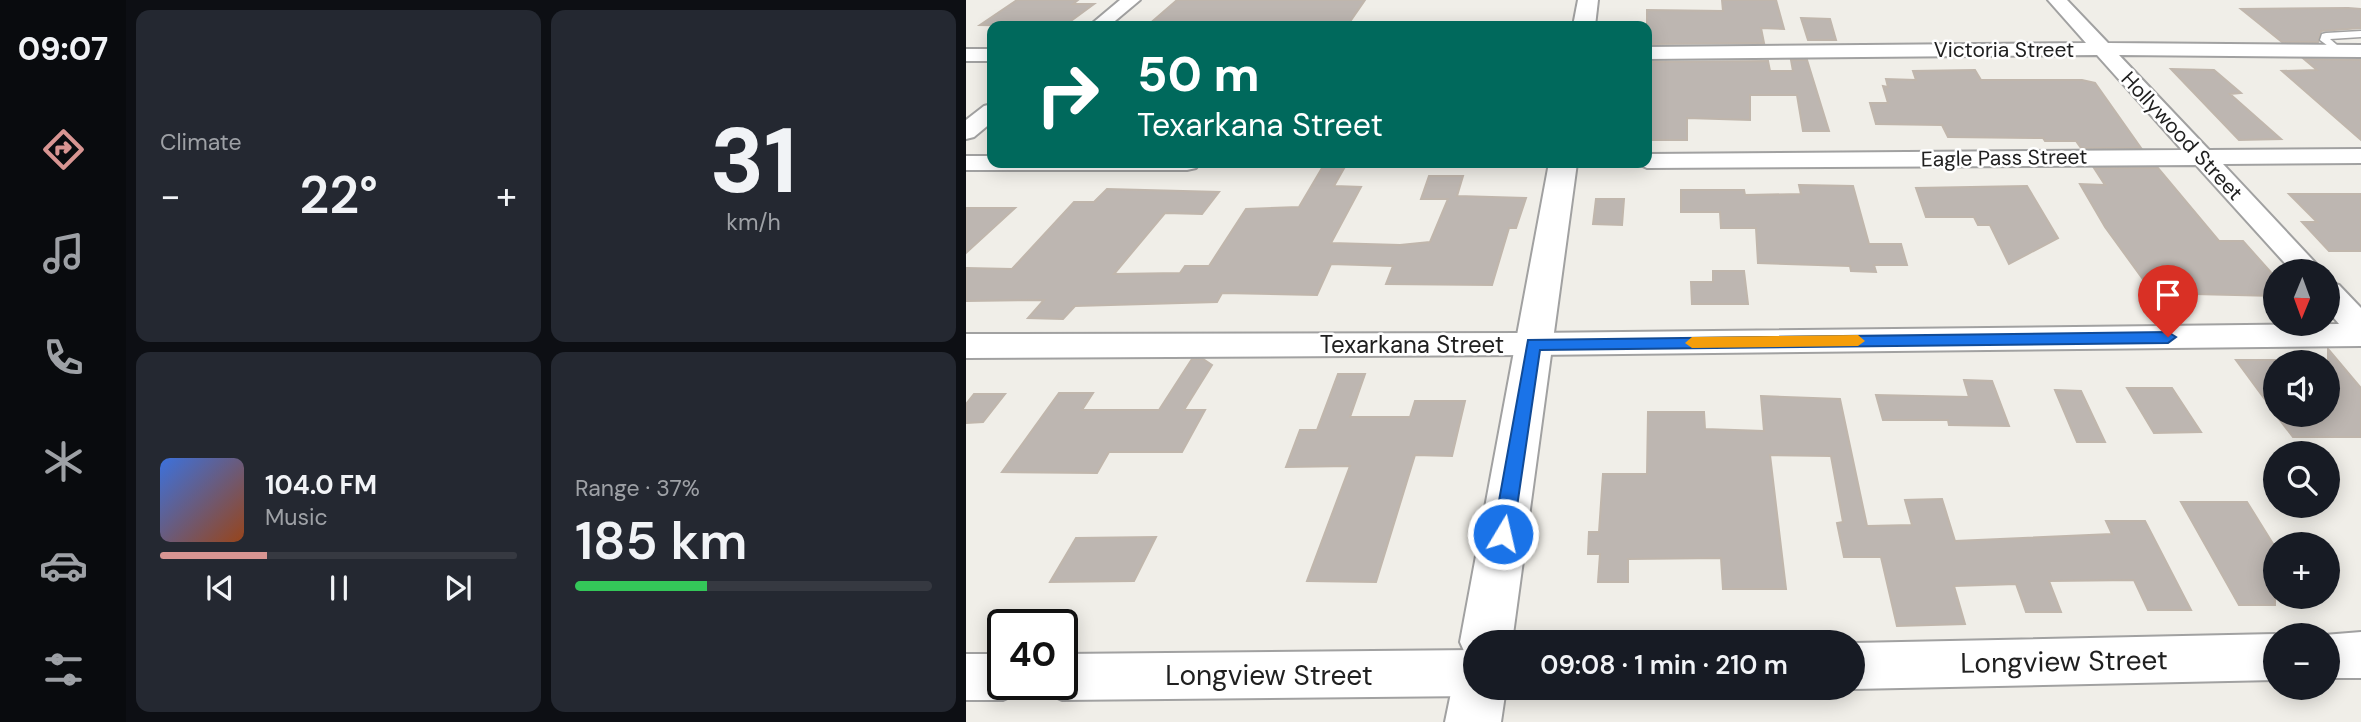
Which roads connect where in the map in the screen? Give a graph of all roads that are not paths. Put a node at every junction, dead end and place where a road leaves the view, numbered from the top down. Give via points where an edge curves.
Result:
1 (1131, 0) edge
2 (1588, 0) edge
3 (2057, 0) edge
4 (1104, 21) edge
5 (1585, 21) edge
6 (2361, 34) edge
7 (2101, 49) junction
8 (2339, 51) junction
9 (2361, 51) edge
10 (1652, 53) edge
11 (966, 55) edge
12 (987, 55) edge
13 (987, 115) edge
14 (966, 132) edge
15 (2201, 156) junction
16 (2361, 156) edge
17 (1652, 161) edge
18 (966, 163) edge
19 (987, 163) edge
20 (1562, 168) edge
21 (2297, 259) edge
22 (2340, 305) edge
23 (2361, 328) edge
24 (2361, 335) edge
25 (1533, 344) junction
26 (966, 346) edge
27 (1488, 630) edge
28 (2361, 655) edge
29 (2340, 656) edge
30 (2263, 657) edge
31 (1865, 666) edge
32 (1463, 673) edge
33 (966, 677) edge
34 (987, 677) edge
35 (1078, 677) edge
36 (1477, 700) edge
37 (1473, 722) edge

1 - 4 street
2 - 5 street
3 - 7 street, Hollywood Street
6 - 8 lane via 2326,36
7 - 8 street, Victoria Street
7 - 10 street, Victoria Street
7 - 15 street, Hollywood Street
8 - 9 street, Victoria Street
11 - 12 street
13 - 14 street
15 - 16 street, Eagle Pass Street
15 - 17 street, Eagle Pass Street
15 - 21 street, Hollywood Street
18 - 19 street
20 - 25 street
22 - 23 street
24 - 25 street, Texarkana Street
25 - 26 street, Texarkana Street
25 - 27 street
28 - 29 street
30 - 31 street, Longview Street
32 - 35 street, Longview Street
33 - 34 street
36 - 37 street

